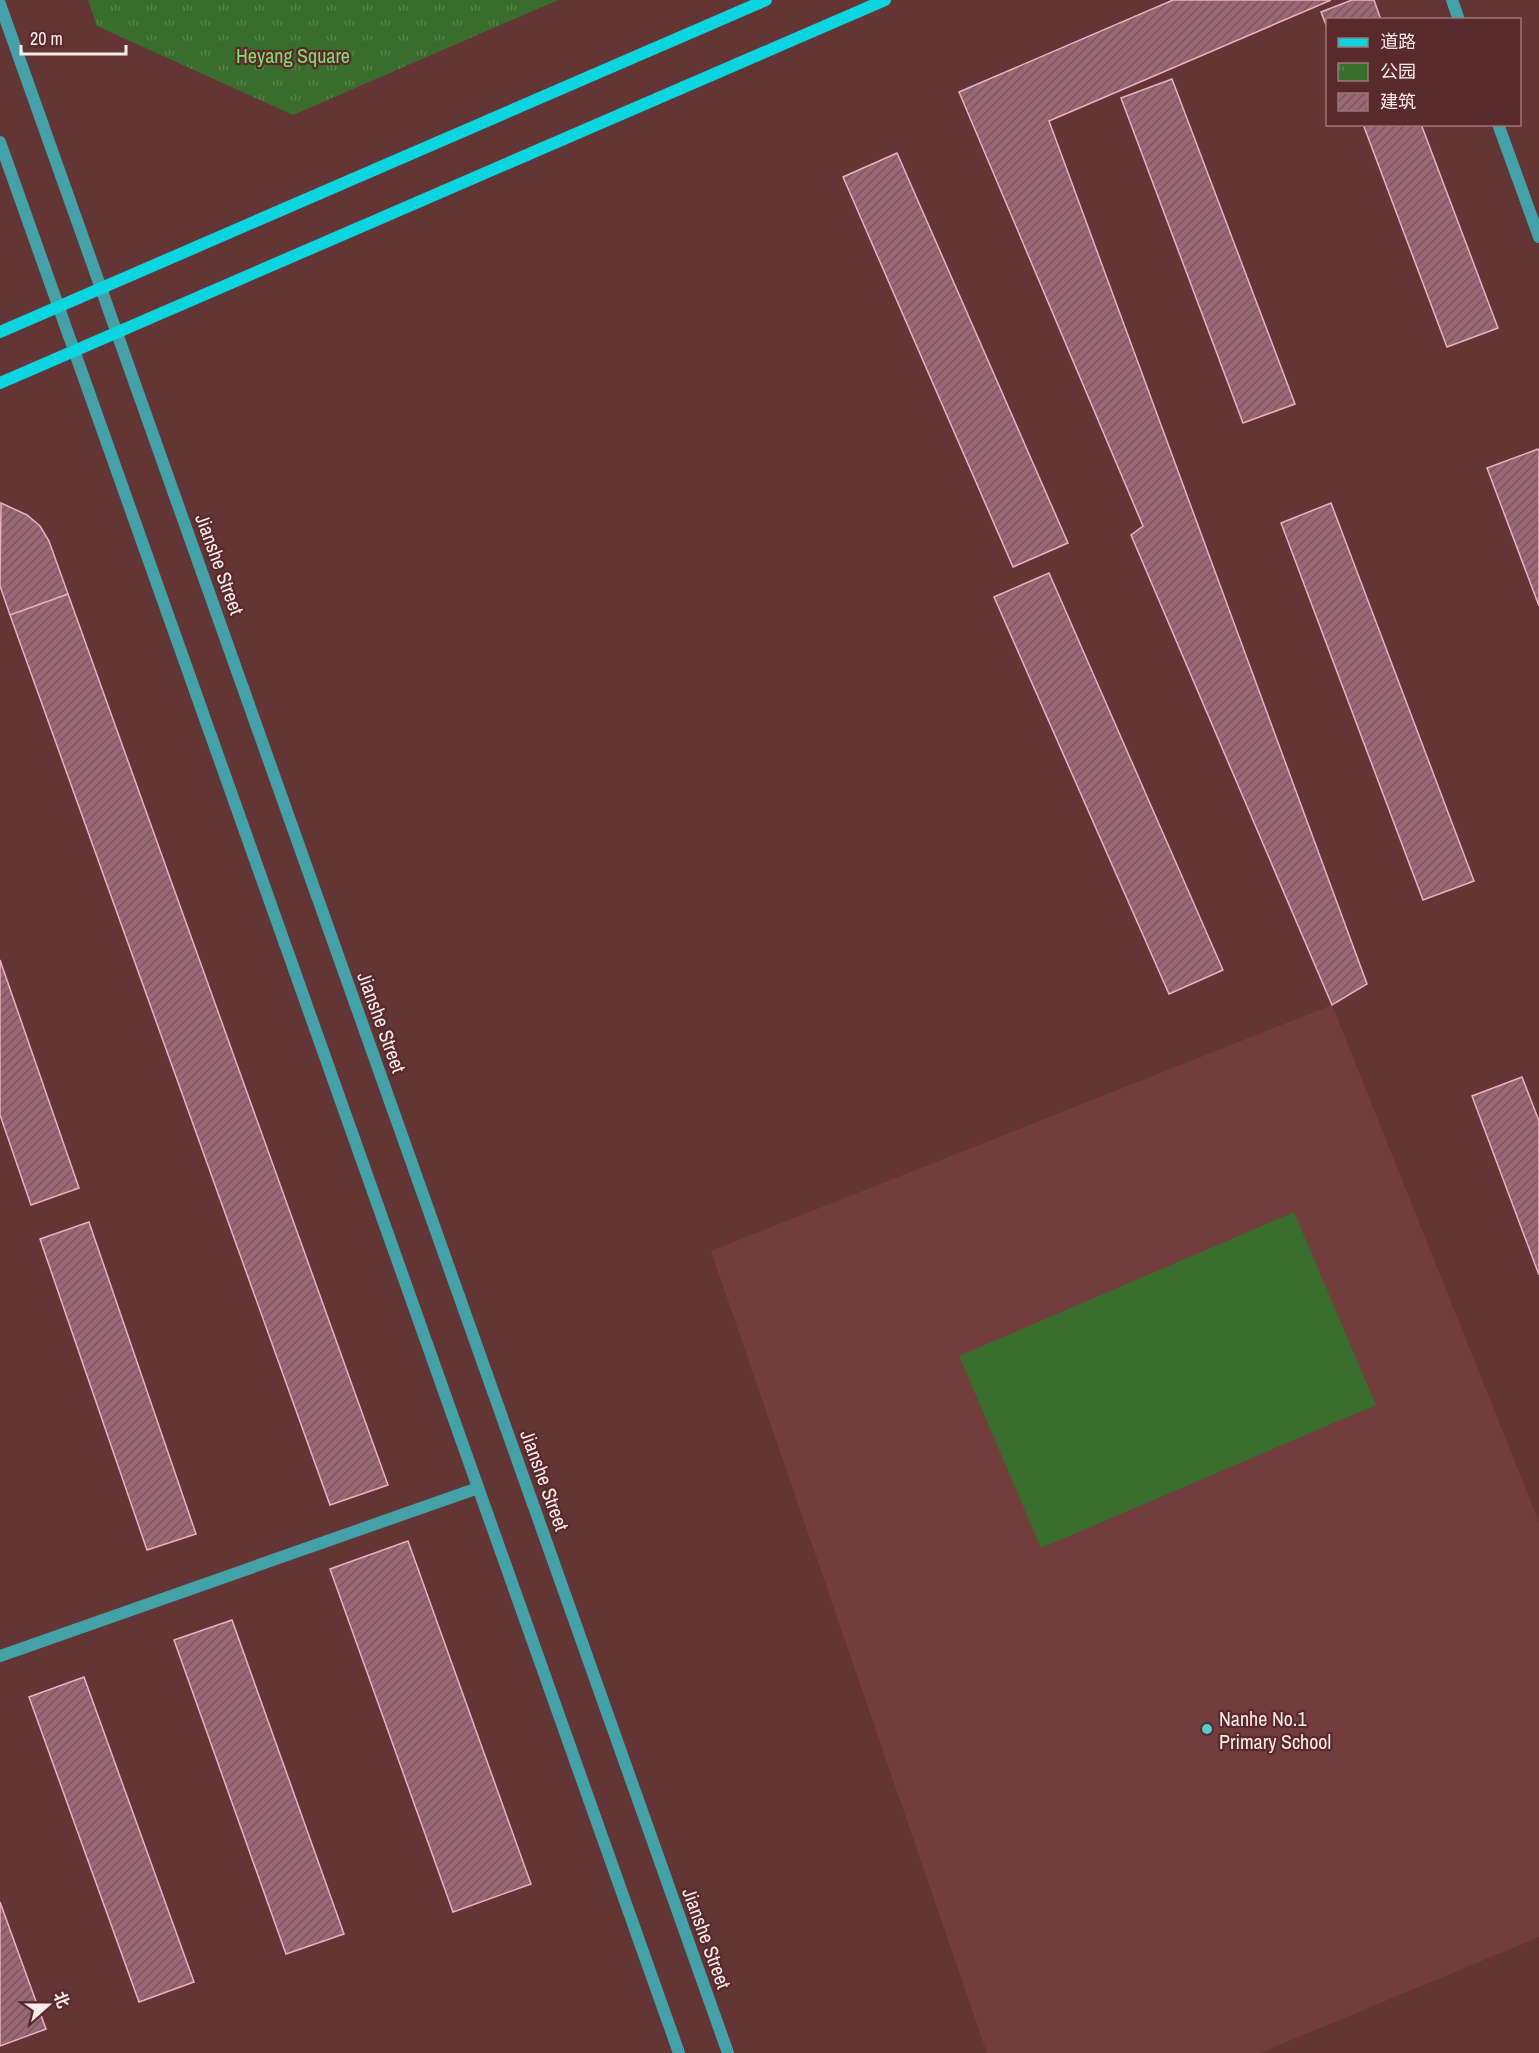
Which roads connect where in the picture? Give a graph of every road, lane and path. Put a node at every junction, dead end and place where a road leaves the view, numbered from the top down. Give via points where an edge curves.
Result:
1 (766, 0) edge
2 (885, 0) edge
3 (1452, 0) edge
4 (0, 4) edge
5 (1458, 18) edge
6 (1499, 126) edge
7 (0, 142) edge
8 (1539, 237) edge
9 (101, 288) junction
10 (58, 306) junction
11 (0, 332) edge
12 (117, 333) junction
13 (74, 351) junction
14 (0, 383) edge
15 (478, 1488) junction
16 (0, 1656) edge
17 (678, 2053) edge
18 (728, 2053) edge

1 - 9 main road
2 - 12 main road
3 - 5 street
4 - 9 street, Jianshe Street
6 - 8 street
7 - 10 street
9 - 10 main road
9 - 12 street, Jianshe Street
10 - 11 main road
10 - 13 street
12 - 13 main road
12 - 18 street, Jianshe Street
13 - 14 main road
13 - 15 street
15 - 16 street
15 - 17 street

